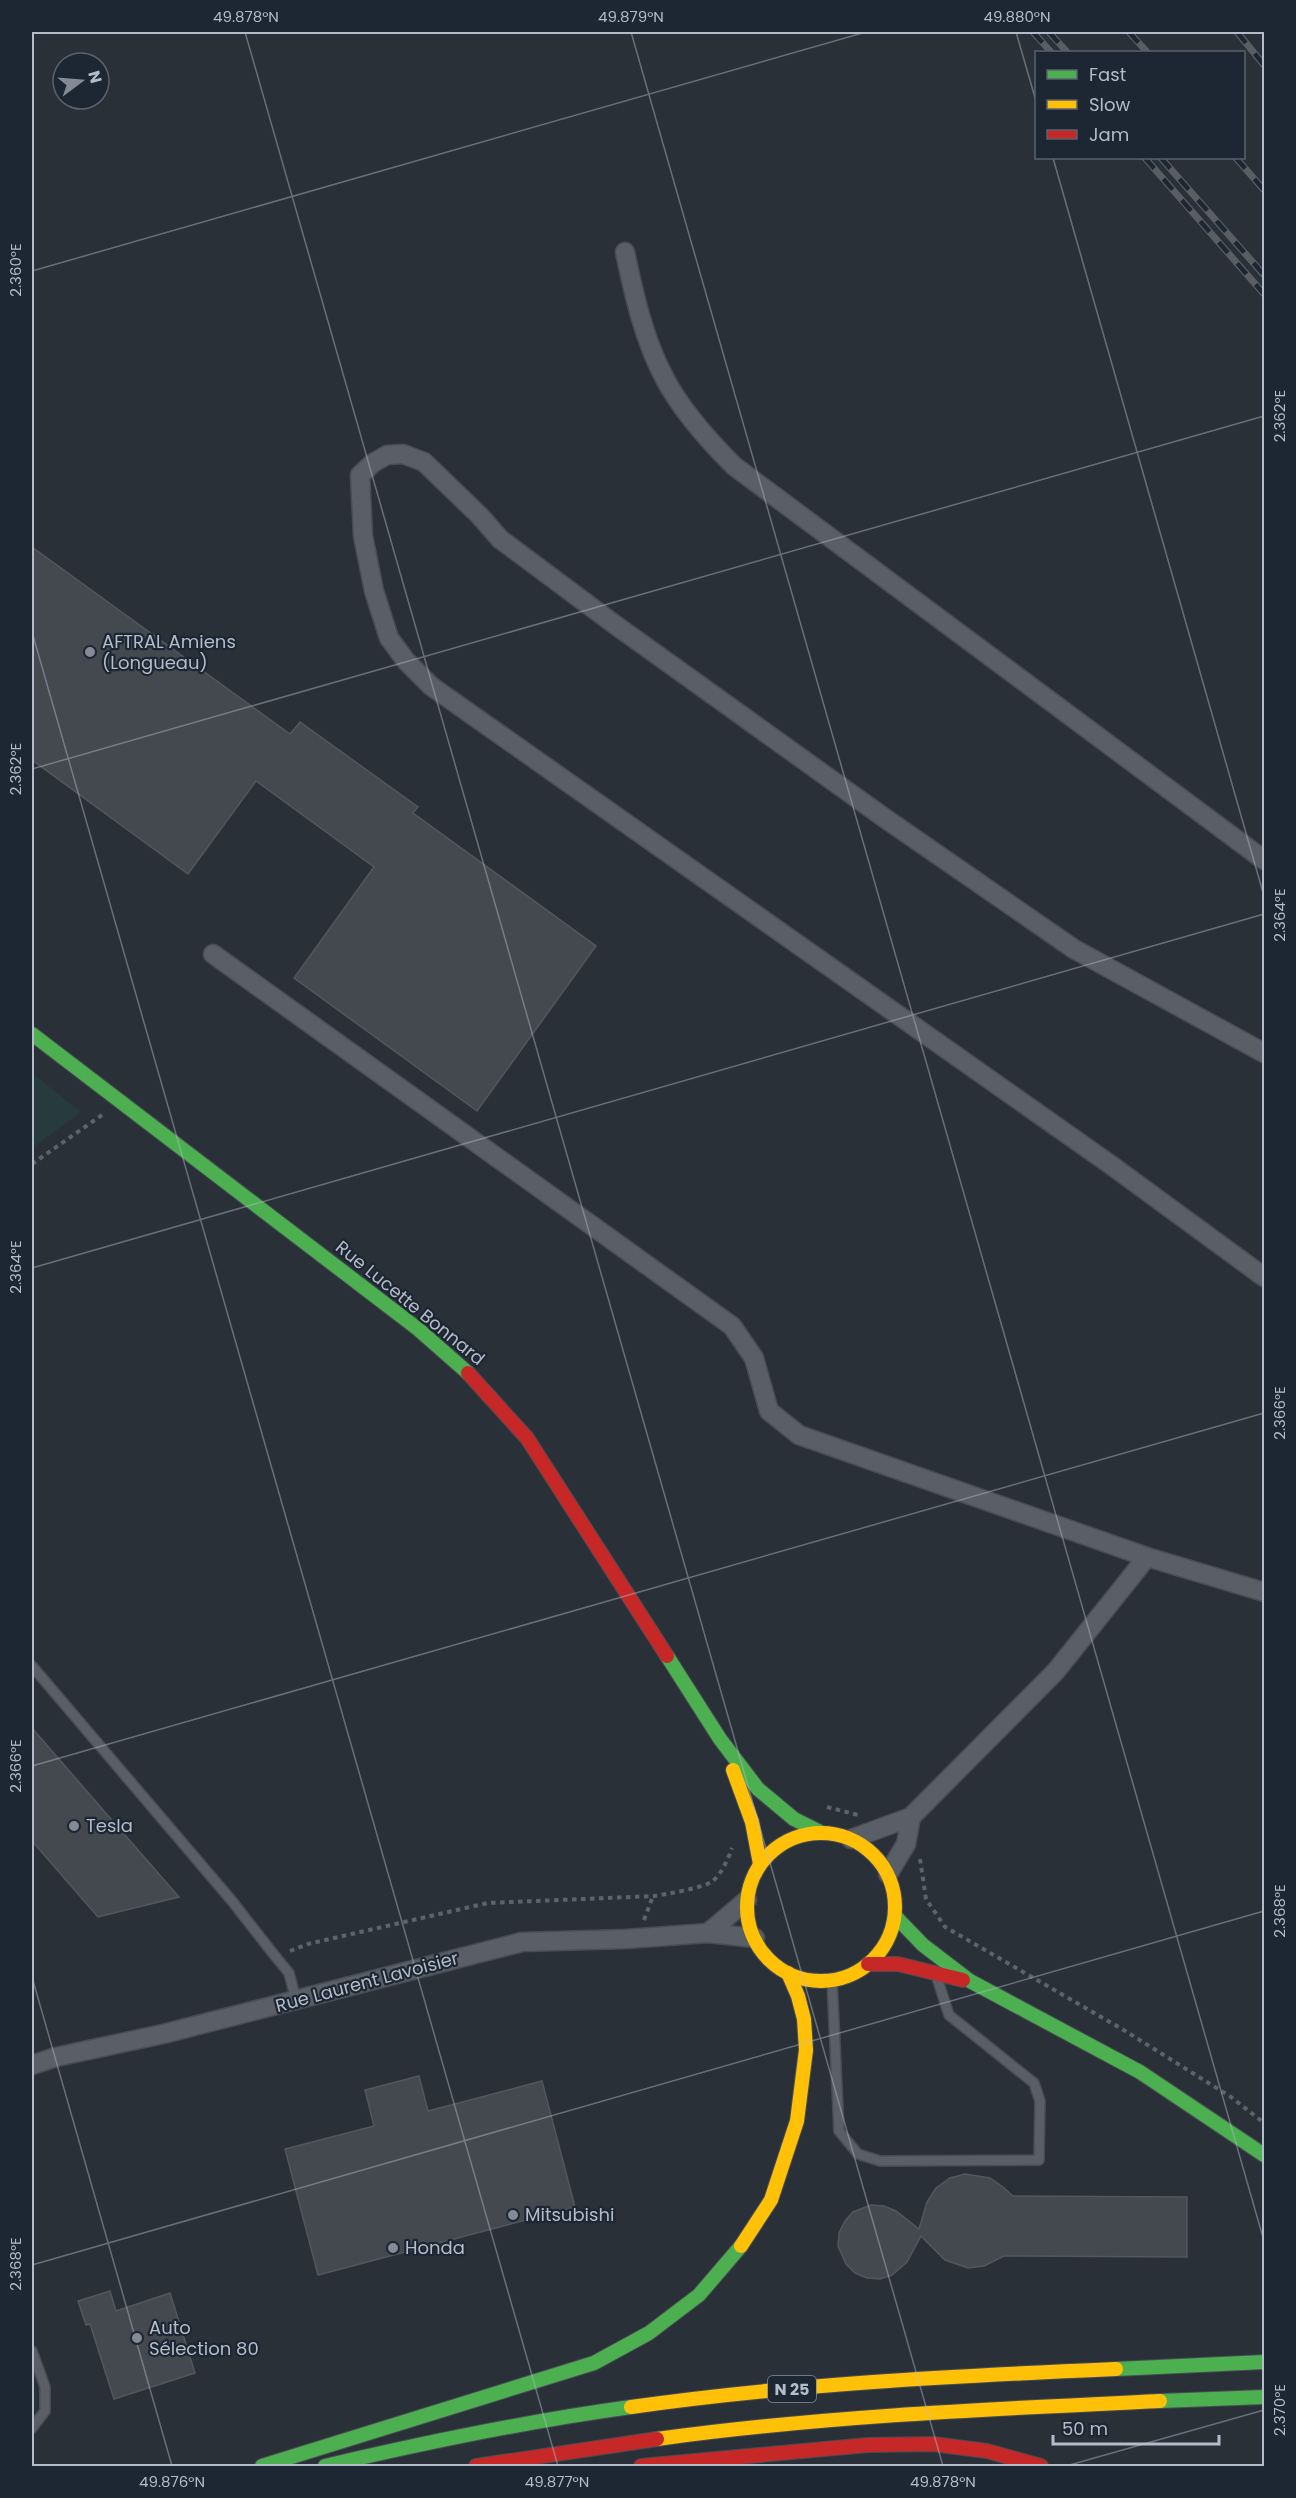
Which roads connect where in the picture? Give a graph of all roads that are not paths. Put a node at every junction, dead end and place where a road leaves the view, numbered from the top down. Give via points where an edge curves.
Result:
1 (625, 252) dead end
2 (1264, 860) edge
3 (213, 954) dead end
4 (32, 1034) edge
5 (1264, 1053) edge
6 (1264, 1277) edge
7 (1147, 1557) junction
8 (1264, 1592) edge
9 (32, 1666) edge
10 (720, 1740) junction
11 (911, 1817) junction
12 (820, 1832) junction
13 (851, 1839) junction
14 (760, 1864) junction
15 (888, 1874) junction
16 (747, 1900) junction
17 (895, 1916) junction
18 (708, 1933) junction
19 (754, 1938) junction
20 (868, 1964) junction
21 (788, 1973) junction
22 (936, 1976) junction
23 (832, 1980) junction
24 (970, 1981) junction
25 (296, 2000) junction
26 (32, 2065) edge
27 (1264, 2155) edge
28 (32, 2351) edge
29 (1264, 2362) edge
30 (1264, 2397) edge
31 (32, 2428) edge
32 (262, 2466) edge
33 (326, 2466) edge
34 (476, 2466) edge
35 (641, 2466) edge
36 (1041, 2466) edge

1 - 2 street via 641,319 665,380 734,466
3 - 7 street via 732,1326 754,1358 770,1411 799,1435
4 - 10 main road, Rue Lucette Bonnard via 418,1329 478,1381 527,1438
5 - 6 street via 1074,949 886,819 500,538 424,462 403,454 387,455 360,475 363,536 389,638 431,686
7 - 8 street
7 - 11 street via 1056,1671
9 - 25 lane via 276,1956 289,1973
10 - 12 main road, Rue Lucette Bonnard via 758,1789 794,1819
10 - 14 main road, Rue Lucette Bonnard via 752,1822
11 - 13 street
11 - 15 street via 906,1844
12 - 13 main road
12 - 14 main road via 797,1836 776,1847
13 - 15 main road via 866,1847
14 - 16 main road
15 - 17 main road
16 - 18 street
16 - 19 main road
17 - 20 main road via 886,1942
17 - 24 main road via 923,1945
18 - 19 street, Rue Laurent Lavoisier
18 - 25 street, Rue Laurent Lavoisier via 522,1942
19 - 21 main road via 763,1952
20 - 22 main road via 898,1964
20 - 23 main road
21 - 23 main road
21 - 32 main road via 804,2019 806,2050 797,2121 771,2200 738,2250 699,2295 649,2333 594,2364
22 - 23 lane via 949,2015 1034,2083 1040,2101 1039,2160 880,2161 858,2154 839,2132
22 - 24 main road
24 - 27 main road via 1140,2072
25 - 26 street, Rue Laurent Lavoisier
28 - 31 lane via 45,2387 45,2411
29 - 33 main road, N 25 via 1050,2371 784,2389 566,2416
30 - 34 main road, N 25 via 939,2411 744,2428
35 - 36 main road via 868,2445 933,2444 987,2451

